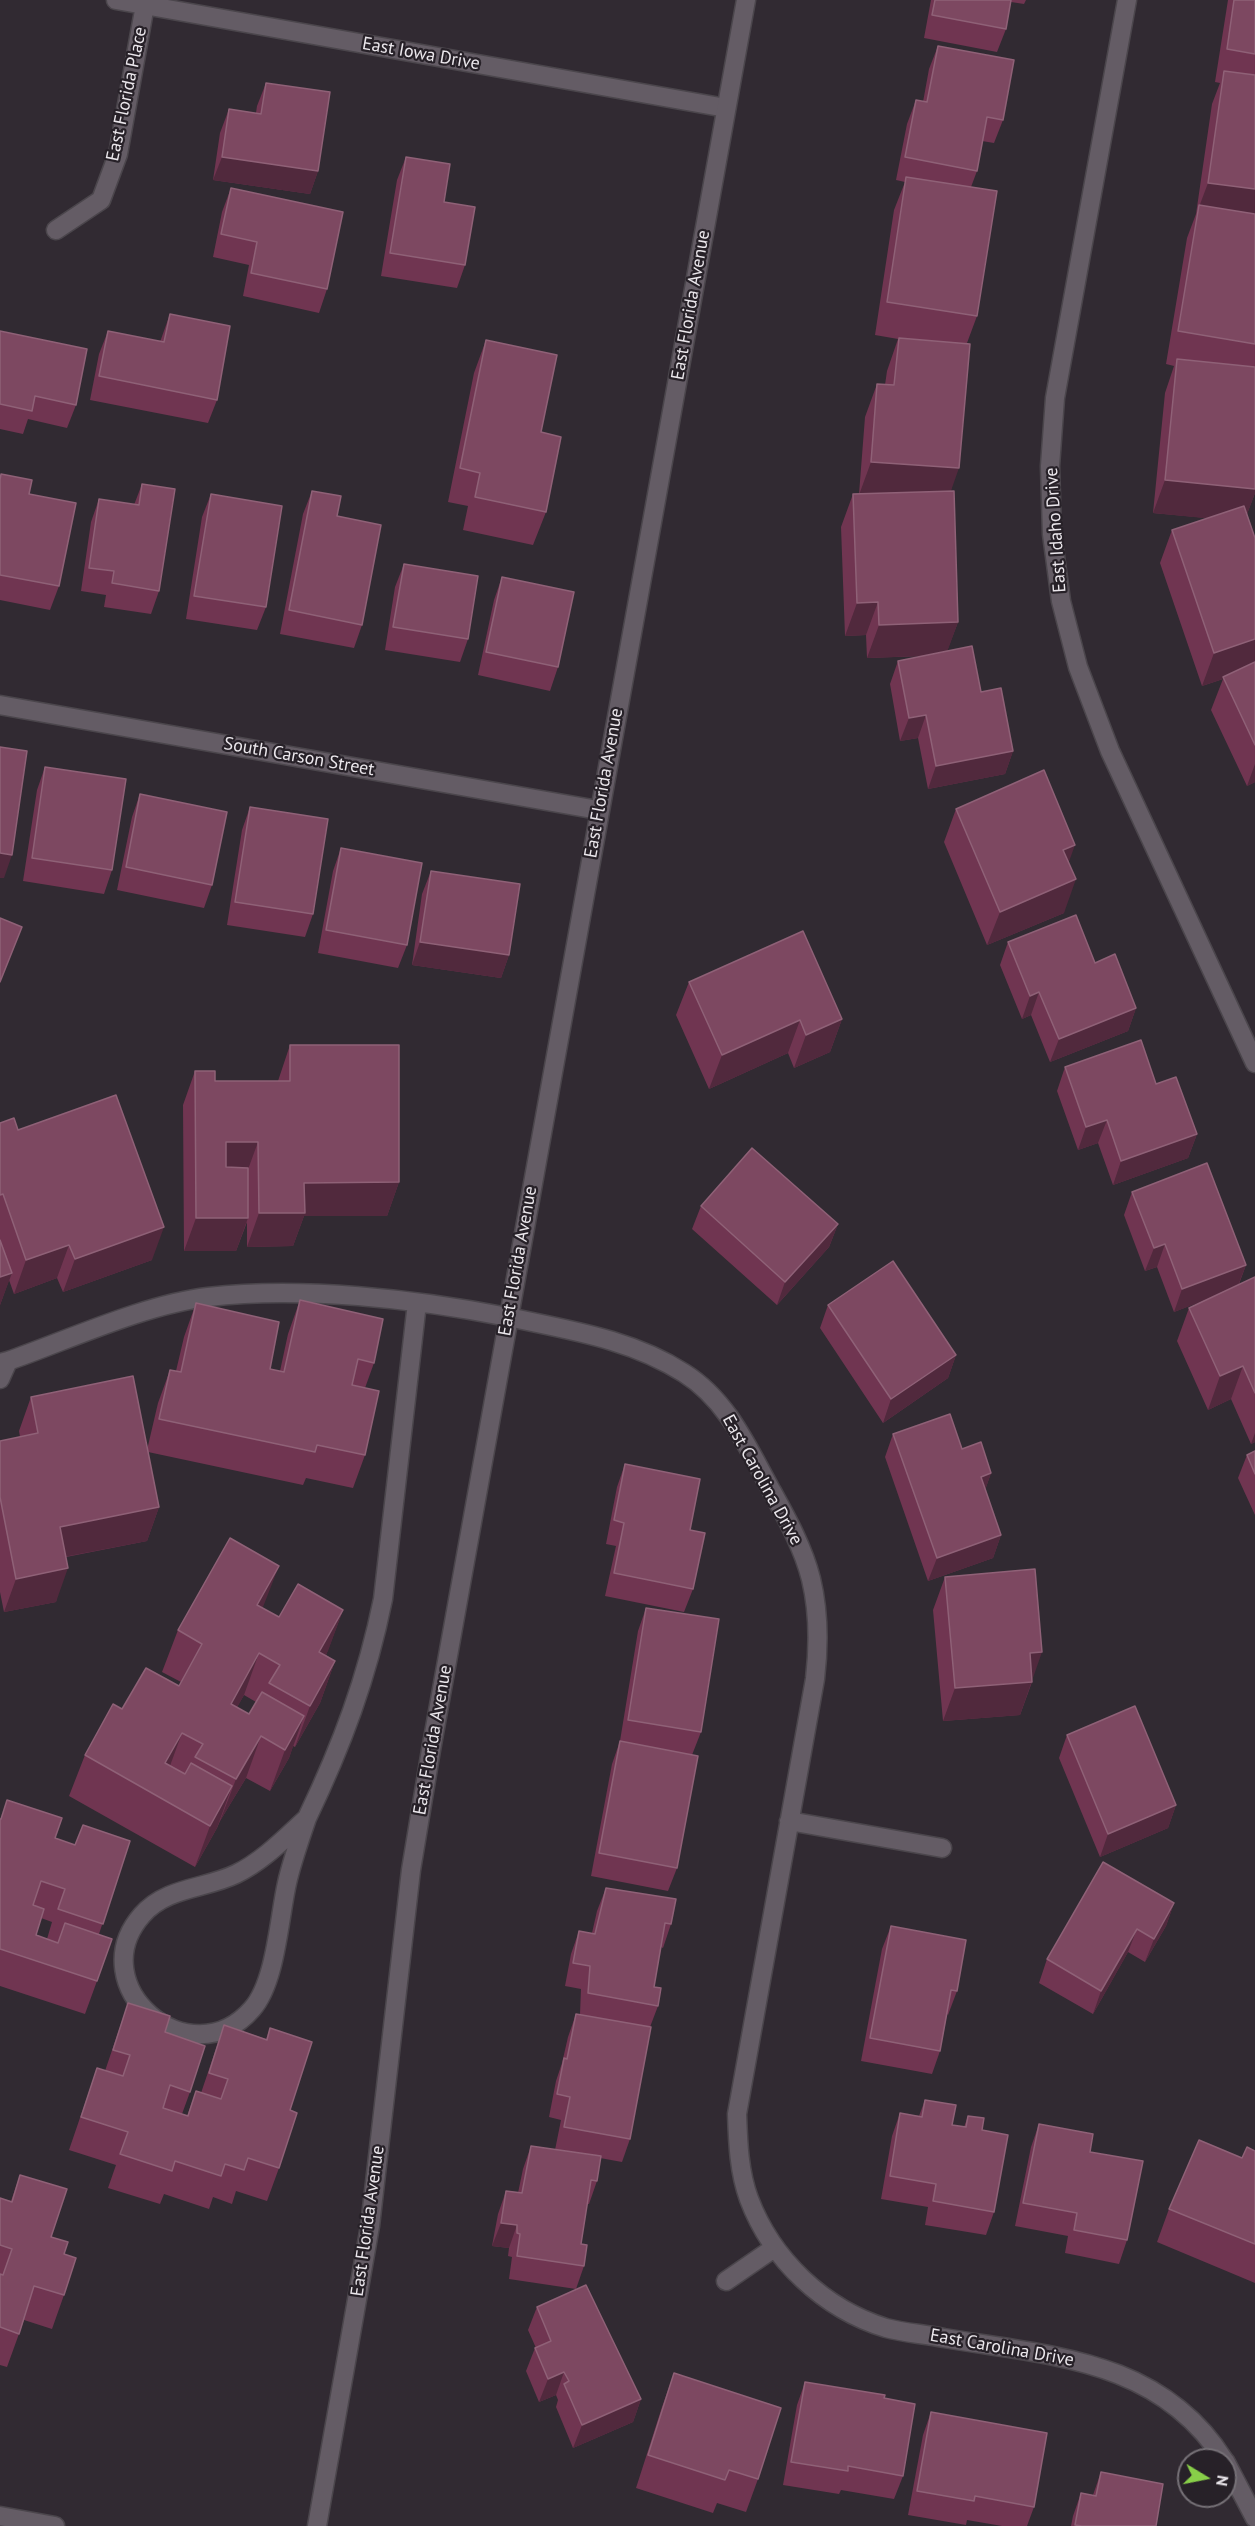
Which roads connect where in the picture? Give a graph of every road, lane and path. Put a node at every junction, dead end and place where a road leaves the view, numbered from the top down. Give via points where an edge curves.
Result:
1 (116, 0) edge
2 (746, 0) edge
3 (1127, 0) edge
4 (146, 5) junction
5 (726, 108) junction
6 (56, 230) dead end
7 (0, 705) edge
8 (598, 810) junction
9 (1255, 1063) edge
10 (417, 1303) junction
11 (508, 1317) junction
12 (4, 1362) edge
13 (0, 1379) edge
14 (307, 1818) junction
15 (789, 1821) junction
16 (942, 1848) dead end
17 (774, 2248) junction
18 (726, 2281) dead end
19 (1217, 2448) edge
20 (1237, 2483) edge
21 (0, 2517) edge
22 (1255, 2518) edge
23 (55, 2526) edge
24 (317, 2526) edge

1 - 4 street, East Iowa Drive
2 - 5 street, East Florida Avenue
3 - 9 street, East Idaho Drive via 1055,398 1050,466 1052,534 1061,601 1078,667 1110,752
4 - 5 street, East Iowa Drive
4 - 6 street, East Florida Place via 118,154 101,200
5 - 8 street, East Florida Avenue
7 - 8 street, South Carson Street
8 - 11 street, East Florida Avenue
10 - 11 street, East Carolina Drive
10 - 12 street, East Carolina Drive via 276,1294 207,1297 159,1307
10 - 14 street via 375,1641 339,1750
11 - 15 street, East Carolina Drive via 627,1345 658,1358 715,1398 738,1428 795,1534 811,1578 817,1612 819,1647
11 - 24 street, East Florida Avenue via 411,1869 370,2226
12 - 13 street
14 - 14 street via 263,1858 239,1873 164,1898 142,1916 127,1941 125,1969 131,1994 148,2017 178,2032 207,2034 230,2027 252,2008 266,1982 287,1881
15 - 16 street
15 - 17 street, East Carolina Drive via 737,2114 738,2157 749,2199
17 - 18 street
17 - 19 street, East Carolina Drive via 802,2280 836,2306 886,2328 1071,2359 1125,2375 1178,2408
20 - 22 street, East Carolina Drive
21 - 23 street

